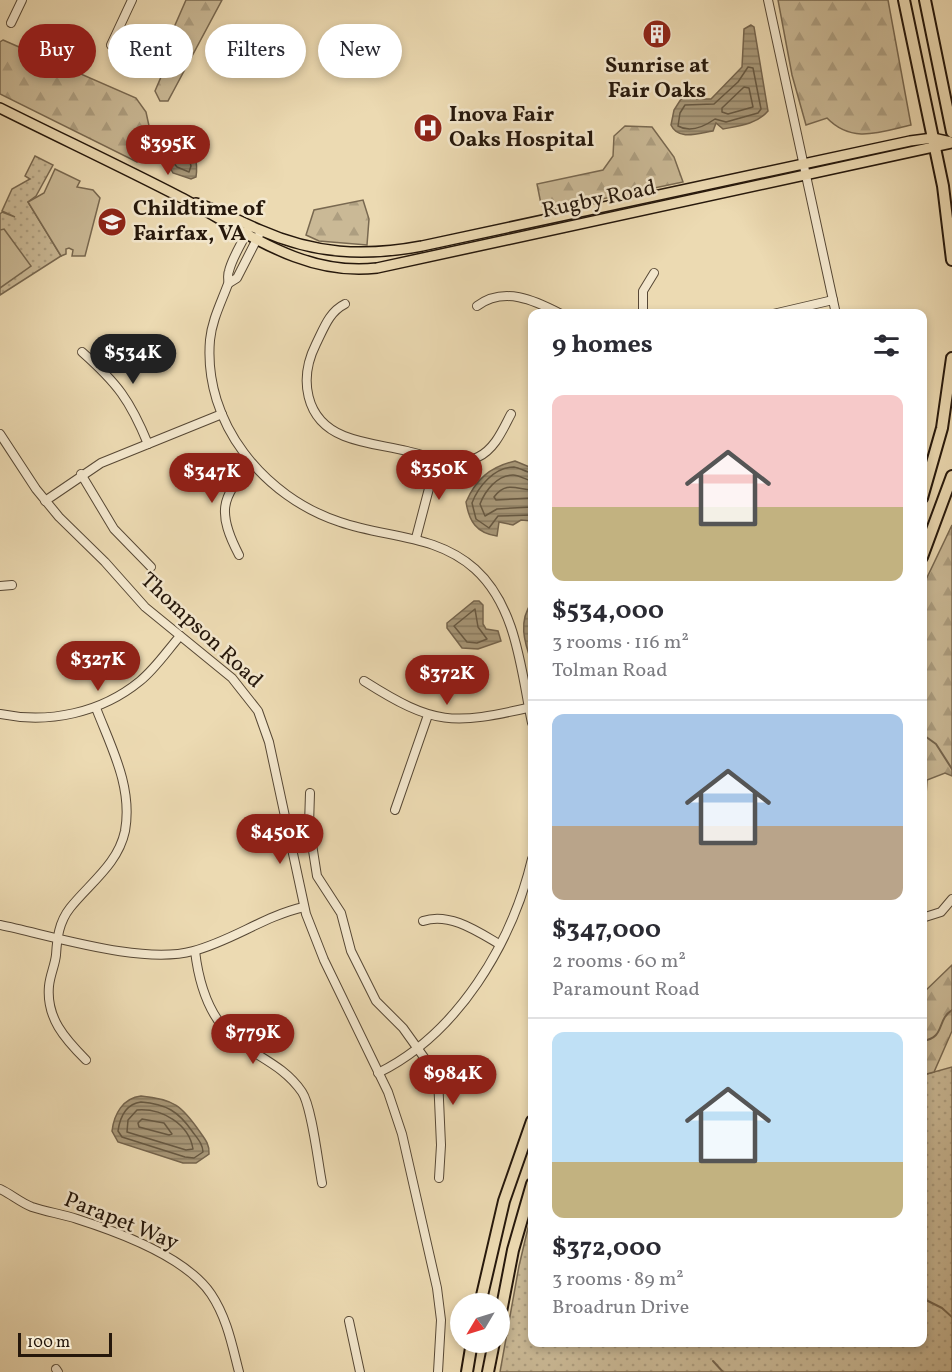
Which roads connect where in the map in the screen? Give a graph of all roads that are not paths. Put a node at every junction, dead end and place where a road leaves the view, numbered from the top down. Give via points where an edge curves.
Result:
1 (22, 0) edge
2 (132, 0) edge
3 (768, 0) edge
4 (904, 0) edge
5 (925, 0) edge
6 (11, 23) dead end
7 (121, 24) edge
8 (0, 108) edge
9 (952, 132) edge
10 (952, 142) edge
11 (934, 143) junction
12 (803, 163) junction
13 (806, 174) junction
14 (248, 230) junction
15 (259, 235) junction
16 (952, 260) edge
17 (654, 273) dead end
18 (229, 283) junction
19 (833, 300) junction
20 (345, 304) dead end
21 (477, 306) dead end
22 (551, 309) edge
23 (643, 309) edge
24 (794, 309) edge
25 (835, 309) edge
26 (82, 352) dead end
27 (952, 358) edge
28 (222, 414) junction
29 (511, 414) dead end
30 (0, 434) edge
31 (148, 444) junction
32 (437, 458) junction
33 (252, 465) junction
34 (81, 474) junction
35 (952, 476) edge
36 (927, 480) edge
37 (45, 501) junction
38 (416, 538) junction
39 (927, 544) edge
40 (239, 555) dead end
41 (151, 567) dead end
42 (12, 585) dead end
43 (0, 586) edge
44 (180, 636) junction
45 (364, 681) dead end
46 (528, 695) edge
47 (96, 708) junction
48 (528, 708) edge
49 (0, 714) edge
50 (428, 715) junction
51 (310, 793) dead end
52 (395, 810) dead end
53 (528, 872) edge
54 (952, 899) edge
55 (304, 907) junction
56 (927, 916) edge
57 (423, 921) dead end
58 (0, 925) edge
59 (56, 936) junction
60 (498, 944) junction
61 (195, 951) junction
62 (419, 1049) junction
63 (86, 1060) dead end
64 (378, 1072) junction
65 (528, 1132) edge
66 (439, 1178) dead end
67 (322, 1183) dead end
68 (0, 1189) edge
69 (528, 1198) edge
70 (483, 1293) edge
71 (505, 1293) edge
72 (349, 1321) dead end
73 (470, 1353) edge
74 (492, 1353) edge
75 (239, 1372) edge
76 (360, 1372) edge
77 (438, 1372) edge
78 (466, 1372) edge
79 (489, 1372) edge

1 - 6 street
2 - 7 street
3 - 12 street
4 - 11 highway
5 - 9 highway
8 - 14 main road via 183,199 213,208
10 - 11 main road, Rugby Road
11 - 12 main road, Rugby Road
11 - 13 main road, Rugby Road
11 - 16 highway via 949,218
12 - 13 street
12 - 15 main road, Rugby Road via 390,252 326,251
13 - 15 main road, Rugby Road via 377,268 317,266
13 - 19 street
14 - 15 main road
14 - 18 street via 228,272
15 - 18 street via 237,278
17 - 23 street via 643,291
18 - 28 street via 218,305 210,340 211,373
19 - 24 street
19 - 25 street
20 - 32 street via 330,316 308,363 307,393 315,412 344,436
21 - 22 street via 486,299 509,295
26 - 31 street via 120,388
27 - 36 highway via 942,428
28 - 31 street
28 - 33 street
29 - 32 street via 494,445 482,456 460,462
30 - 37 street, Thompson Road
31 - 34 street
32 - 38 street
33 - 38 street via 293,500 324,517 358,528
33 - 40 street via 234,483 225,506 228,533
34 - 37 street
34 - 41 street via 114,529
35 - 39 highway
37 - 44 street, Thompson Road via 145,607
38 - 46 street via 446,549 466,562 498,598 511,626
42 - 43 street
44 - 47 street via 141,681
44 - 55 street, Thompson Road via 236,683 261,717
45 - 50 street
47 - 49 street via 64,716 25,718
47 - 59 street via 124,779 125,831 116,856 69,910
48 - 50 street via 462,720
50 - 52 street
51 - 62 street via 309,825 317,876 341,913 349,946 372,996
53 - 60 street via 517,908
54 - 56 street via 941,912
55 - 61 street via 279,912
55 - 64 street, Thompson Road via 324,960
57 - 60 street via 444,919
58 - 59 street
59 - 61 street via 147,956
59 - 63 street via 49,1004 60,1033
60 - 62 street via 459,1009
61 - 67 street via 204,994 218,1023 282,1071 304,1094
62 - 64 street
62 - 66 street via 438,1077
64 - 77 street, Thompson Road via 402,1134 437,1288 441,1320
65 - 70 highway via 504,1201
68 - 75 street, Parapet Way via 27,1205 80,1220 138,1244 187,1270 218,1306
69 - 71 highway
72 - 76 street
73 - 78 highway
74 - 79 highway

